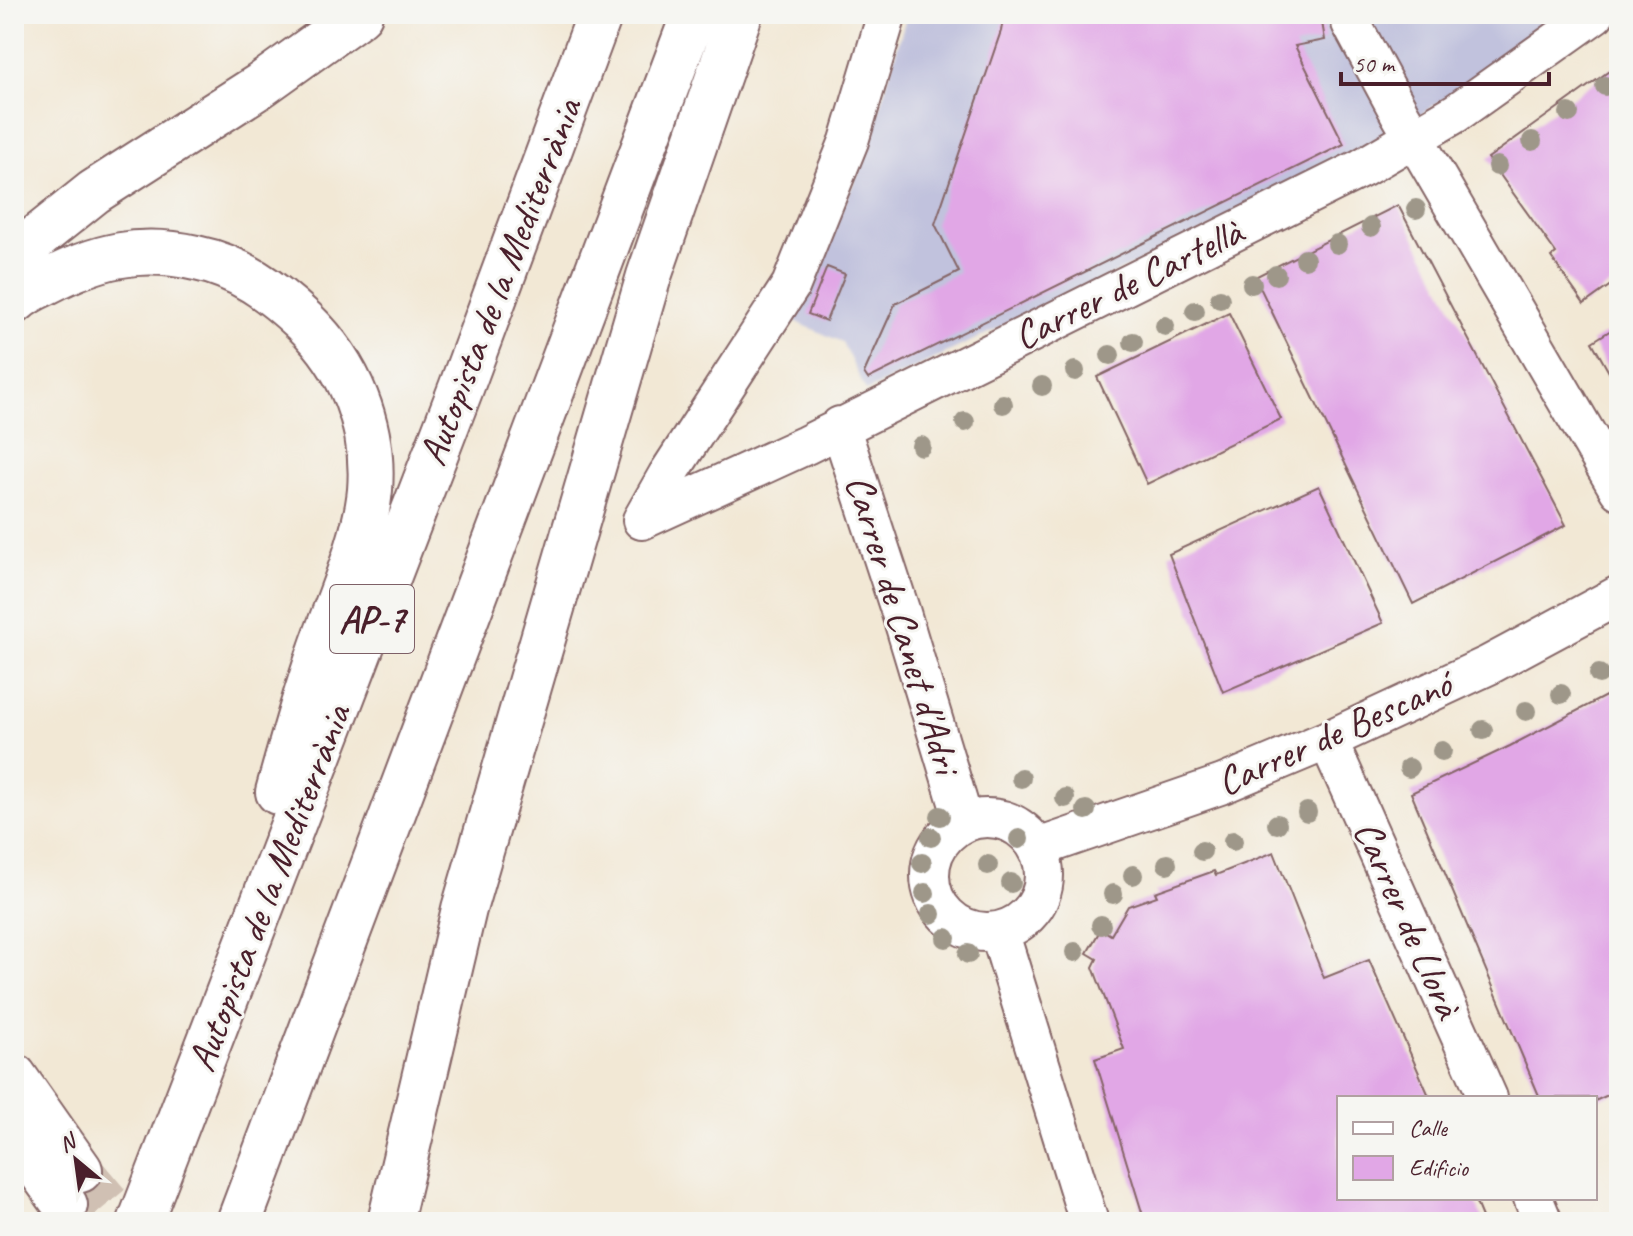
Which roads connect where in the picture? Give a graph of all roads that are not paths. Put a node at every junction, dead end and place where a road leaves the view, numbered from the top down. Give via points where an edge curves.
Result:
1 (360, 14) edge
2 (600, 14) edge
3 (694, 14) edge
4 (740, 14) edge
5 (887, 14) edge
6 (1350, 14) edge
7 (1595, 14) edge
8 (1414, 138) junction
9 (14, 256) edge
10 (14, 302) edge
11 (840, 426) junction
12 (1619, 490) edge
13 (1619, 595) edge
14 (1328, 740) junction
15 (964, 822) junction
16 (1038, 848) junction
17 (999, 931) junction
18 (197, 1074) junction
19 (14, 1076) edge
20 (1487, 1096) edge
21 (14, 1134) edge
22 (1534, 1200) edge
23 (140, 1222) edge
24 (239, 1222) edge
25 (390, 1222) edge
26 (1089, 1222) edge
27 (1543, 1222) edge

1 - 9 highway via 94,192
2 - 18 highway, Autopista de la Mediterrània / AP-7
3 - 24 highway, AP-7
4 - 25 highway via 649,276 464,909
5 - 11 street, Carrer de Cartellà via 849,141 791,285 642,520
6 - 8 street
7 - 8 street, Carrer de Cartellà
8 - 11 street, Carrer de Cartellà
8 - 12 street
10 - 18 highway via 99,258 139,252 218,262 261,283 322,338 342,364 368,438 370,491 361,536 311,676
11 - 15 street, Carrer de Canet d'Adri
13 - 14 street, Carrer de Bescanó via 1489,665
14 - 16 street, Carrer de Bescanó via 1200,792
14 - 20 street, Carrer de Llorà
15 - 16 street via 998,818 1014,824
15 - 17 street via 936,847 930,864 935,901 962,927
16 - 17 street via 1044,882 1039,899 1015,925
17 - 26 street
18 - 23 highway, Autopista de la Mediterrània / AP-7
19 - 21 highway via 73,1188
22 - 27 street

